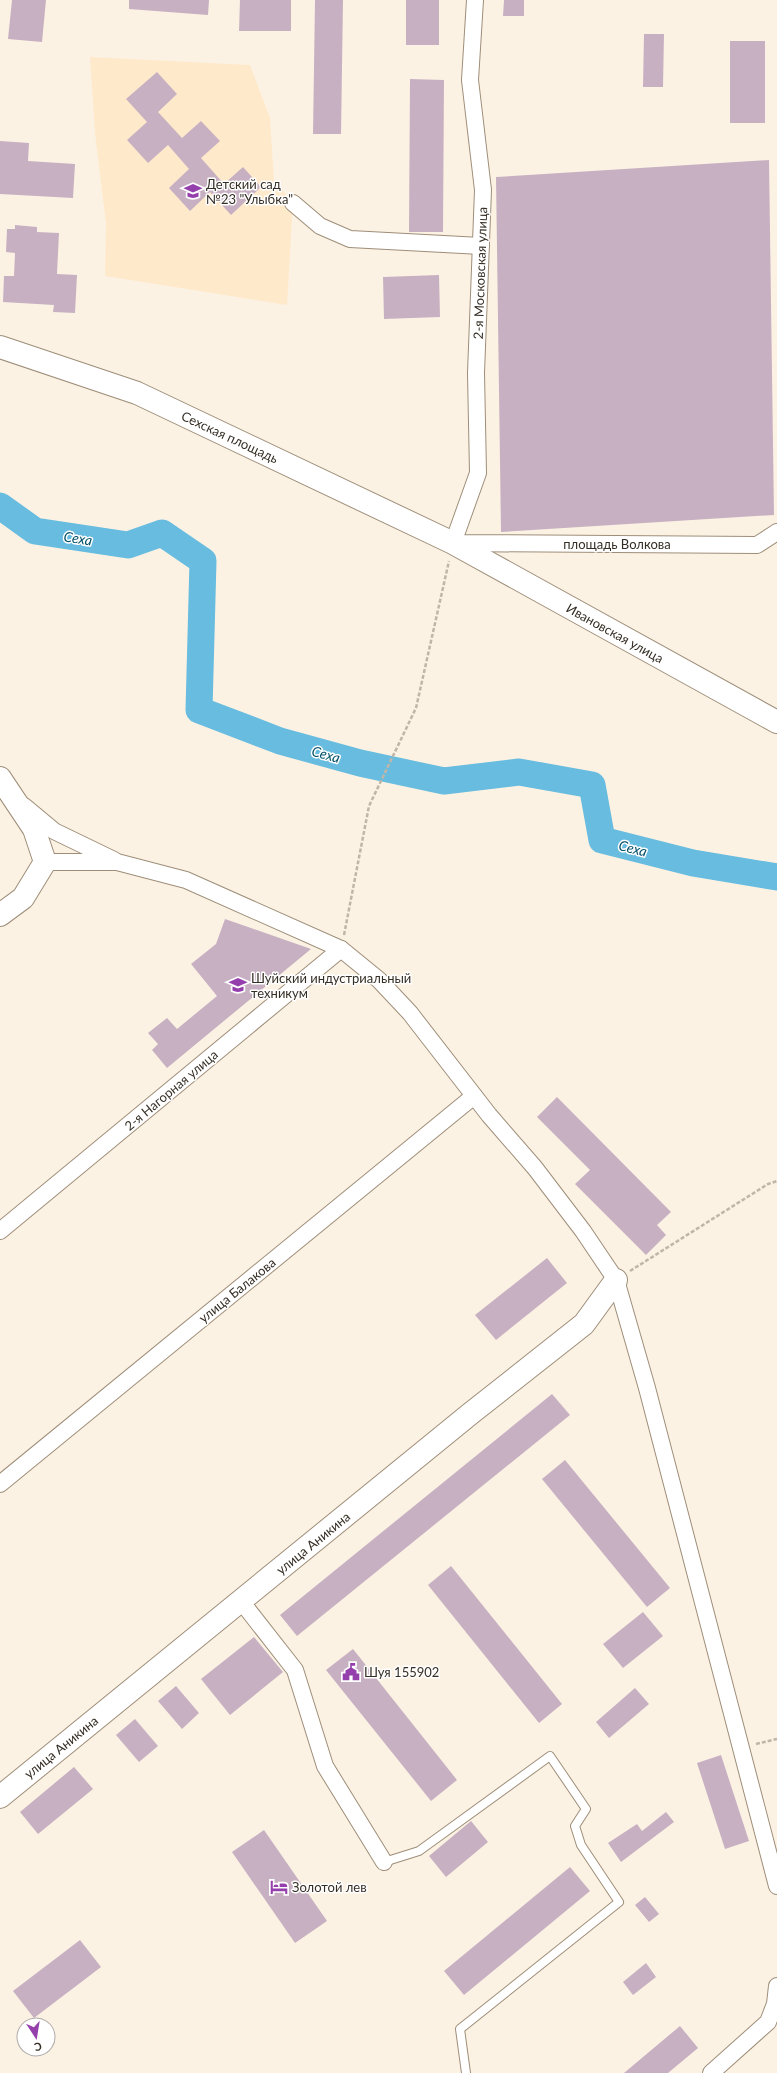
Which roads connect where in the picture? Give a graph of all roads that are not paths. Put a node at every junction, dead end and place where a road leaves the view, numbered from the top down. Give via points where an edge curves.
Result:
1 (475, 0) edge
2 (293, 203) dead end
3 (481, 246) junction
4 (0, 347) edge
5 (777, 532) edge
6 (453, 543) junction
7 (777, 722) edge
8 (6, 787) edge
9 (45, 862) junction
10 (117, 862) junction
11 (0, 915) edge
12 (341, 949) junction
13 (474, 1096) junction
14 (0, 1231) edge
15 (616, 1280) junction
16 (0, 1484) edge
17 (241, 1601) junction
18 (0, 1797) edge
19 (384, 1862) joint
20 (777, 1886) edge
21 (777, 1986) edge
22 (466, 2073) edge
23 (711, 2073) edge

1 - 3 street, 2-я Московская улица via 470,80 483,190
2 - 3 street via 320,226 350,239
3 - 6 street, 2-я Московская улица via 476,373 478,473
4 - 6 street, Сехская площадь via 137,393
5 - 6 street, площадь Волкова via 757,545
6 - 7 street, Ивановская улица
8 - 9 street via 34,829
8 - 10 street via 54,831
9 - 10 street
9 - 11 street via 23,898
10 - 12 street via 186,880
12 - 13 street via 379,980 410,1013
12 - 14 street, 2-я Нагорная улица
13 - 15 street via 535,1168
13 - 16 street, улица Балакова
15 - 17 street, улица Аникина via 584,1324
15 - 20 street via 647,1388
17 - 18 street, улица Аникина
17 - 19 street via 295,1670 325,1766
19 - 22 lane via 419,1851 550,1756 586,1809 575,1826 581,1845 619,1902 460,2030
21 - 23 street via 775,2004 768,2022

